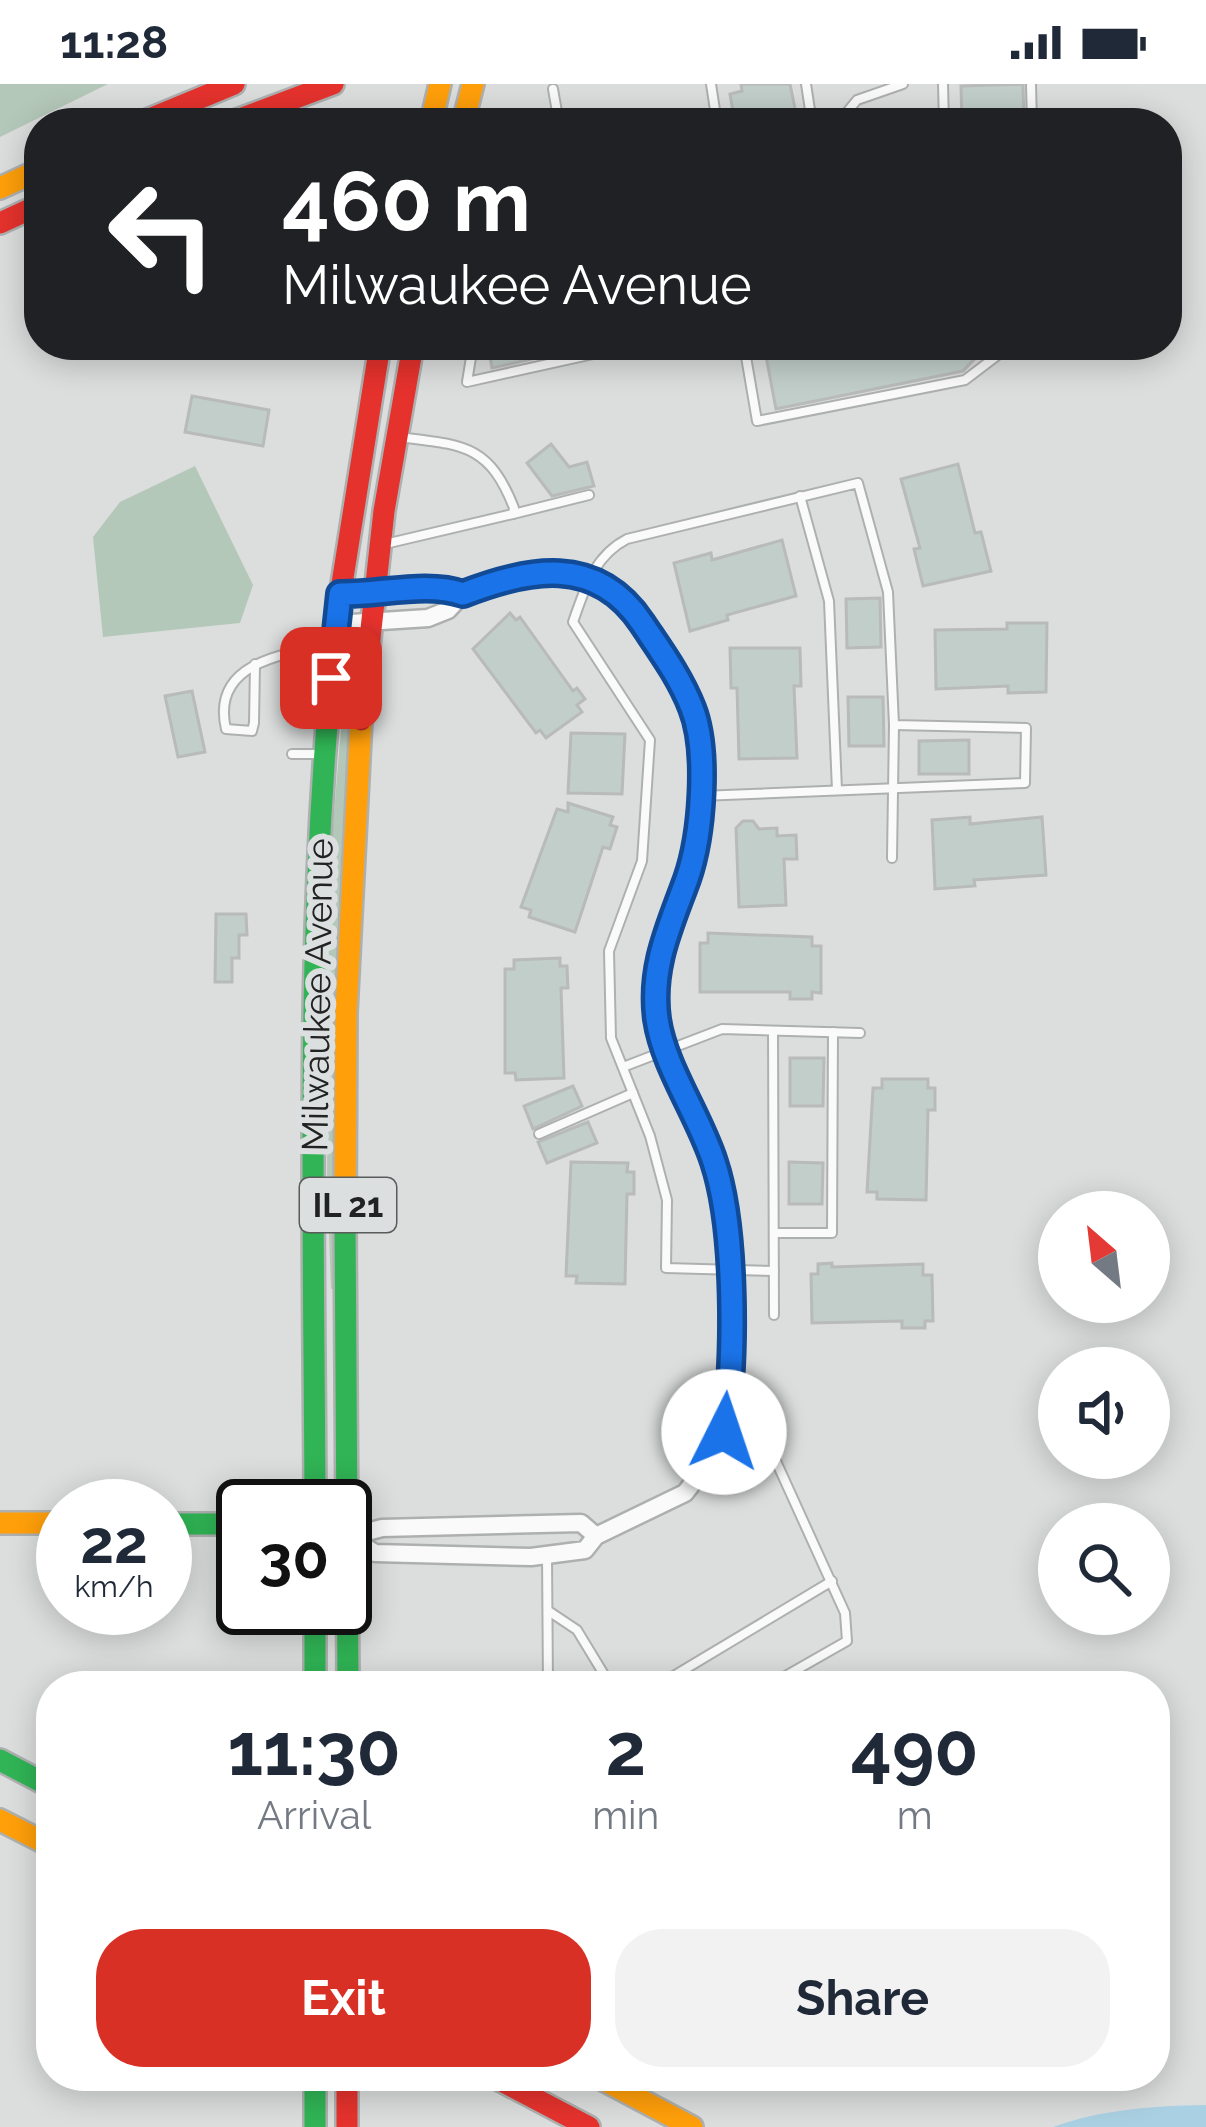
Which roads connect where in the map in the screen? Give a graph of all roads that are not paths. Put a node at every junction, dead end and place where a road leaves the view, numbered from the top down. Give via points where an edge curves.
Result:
1 (234, 84) edge
2 (333, 84) edge
3 (903, 84) edge
4 (553, 89) dead end
5 (176, 108) edge
6 (269, 108) edge
7 (556, 108) edge
8 (850, 108) edge
9 (378, 360) edge
10 (409, 360) edge
11 (470, 360) edge
12 (566, 360) edge
13 (747, 360) edge
14 (991, 360) edge
15 (395, 436) junction
16 (589, 495) dead end
17 (800, 496) junction
18 (513, 514) junction
19 (378, 545) junction
20 (587, 580) junction
21 (340, 594) junction
22 (463, 594) junction
23 (371, 595) junction
24 (368, 625) junction
25 (335, 634) junction
26 (255, 664) junction
27 (894, 725) junction
28 (292, 754) dead end
29 (324, 754) junction
30 (896, 787) junction
31 (837, 790) junction
32 (700, 796) junction
33 (892, 858) dead end
34 (773, 1030) junction
35 (833, 1033) junction
36 (860, 1033) dead end
37 (668, 1049) junction
38 (622, 1067) junction
39 (633, 1093) junction
40 (539, 1134) dead end
41 (774, 1233) junction
42 (774, 1271) junction
43 (730, 1272) junction
44 (774, 1315) dead end
45 (722, 1439) junction
46 (315, 1479) edge
47 (346, 1479) edge
48 (0, 1523) edge
49 (36, 1523) edge
50 (516, 1526) junction
51 (372, 1530) edge
52 (596, 1536) junction
53 (372, 1551) edge
54 (547, 1555) junction
55 (518, 1557) junction
56 (832, 1581) junction
57 (549, 1611) junction
58 (315, 1635) edge
59 (347, 1635) edge
60 (315, 1671) edge
61 (348, 1671) edge
62 (548, 1671) edge
63 (602, 1671) edge
64 (682, 1671) edge
65 (794, 1671) edge
66 (0, 1760) edge
67 (36, 1779) edge
68 (0, 1820) edge
69 (36, 1838) edge
70 (315, 2091) edge
71 (347, 2091) edge
72 (521, 2091) edge
73 (624, 2091) edge
74 (315, 2127) edge
75 (347, 2127) edge
76 (590, 2127) edge
77 (692, 2127) edge

1 - 5 main road
2 - 6 main road
3 - 8 lane
4 - 7 lane
9 - 21 main road, Milwaukee Avenue
10 - 15 main road, Milwaukee Avenue
11 - 12 lane via 466,382
13 - 14 lane via 757,421 965,380
15 - 18 lane via 455,445 492,464
15 - 19 main road, Milwaukee Avenue
16 - 18 lane
17 - 20 lane via 626,538
17 - 27 lane via 858,483 889,592
17 - 31 lane via 829,601
18 - 19 lane
19 - 23 main road, Milwaukee Avenue
20 - 22 street via 528,571
20 - 32 street via 637,615 680,680 697,723
20 - 38 lane via 573,622 650,740 642,861 609,951 611,1038
21 - 23 street
21 - 25 main road, Milwaukee Avenue
22 - 23 street via 440,586
22 - 24 street via 428,618
23 - 24 main road, Milwaukee Avenue / IL 21
24 - 25 street
24 - 47 main road, Milwaukee Avenue / IL 21 via 349,873
25 - 26 lane
25 - 29 main road, Milwaukee Avenue / IL 21
26 - 26 lane via 224,701 233,733 252,731
27 - 30 lane
27 - 30 lane via 1026,728 1025,783
28 - 29 lane
29 - 46 main road, Milwaukee Avenue / IL 21
30 - 31 lane
30 - 33 lane
31 - 32 lane
32 - 37 street via 692,866 656,965 657,1024
34 - 35 lane
34 - 37 lane via 722,1029
34 - 41 lane
35 - 36 lane
35 - 41 lane via 832,1233
37 - 38 lane
37 - 43 street via 728,1211
38 - 39 lane
39 - 40 lane
39 - 43 lane via 667,1200 666,1268
41 - 42 lane
42 - 43 lane
42 - 44 lane
43 - 45 street
45 - 52 street via 675,1501
45 - 56 lane via 775,1459
48 - 49 main road
50 - 51 street
50 - 52 street via 581,1523
50 - 55 lane
52 - 54 street via 585,1550
53 - 55 street
54 - 55 street
54 - 57 lane
56 - 64 lane
56 - 65 lane via 847,1641
57 - 62 lane
57 - 63 lane via 577,1630
58 - 60 main road
59 - 61 main road, Milwaukee Avenue / IL 21
66 - 67 main road
68 - 69 main road
70 - 74 main road
71 - 75 main road
72 - 76 main road
73 - 77 main road

